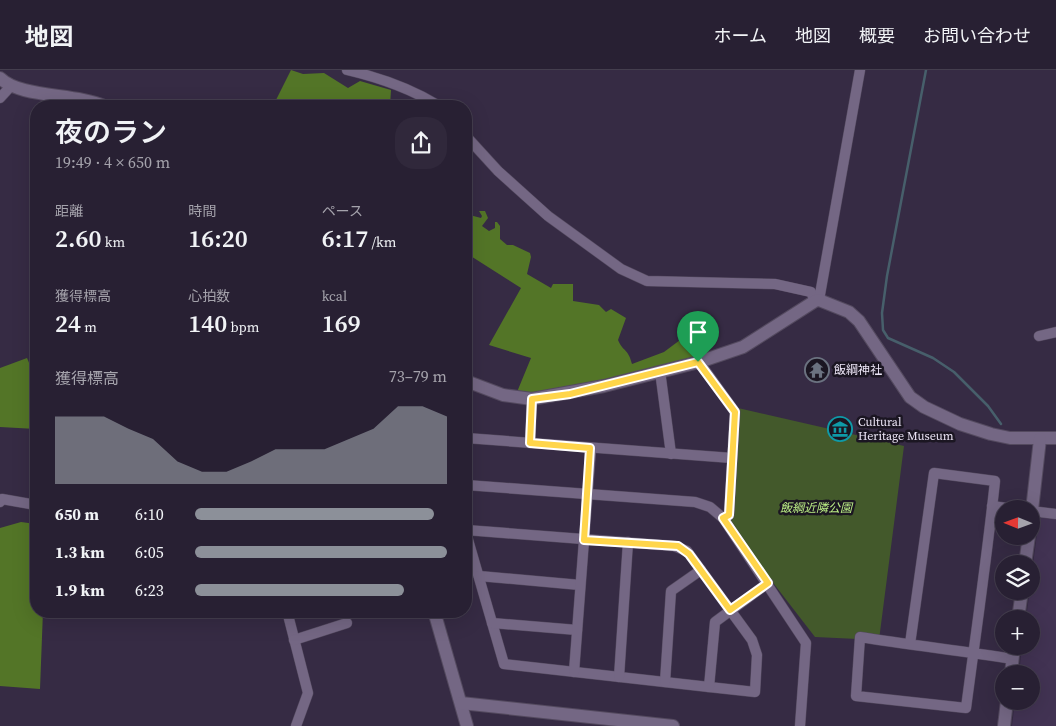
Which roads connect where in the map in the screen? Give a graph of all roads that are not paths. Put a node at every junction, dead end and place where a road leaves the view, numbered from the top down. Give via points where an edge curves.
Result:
1 (347, 70) edge
2 (860, 70) edge
3 (0, 78) edge
4 (10, 87) junction
5 (0, 98) edge
6 (81, 100) edge
7 (428, 100) edge
8 (472, 143) edge
9 (817, 300) junction
10 (1056, 332) edge
11 (1039, 336) dead end
12 (698, 362) junction
13 (660, 371) junction
14 (472, 383) edge
15 (532, 399) junction
16 (472, 438) edge
17 (1056, 438) edge
18 (1040, 439) junction
19 (530, 443) junction
20 (590, 448) junction
21 (671, 454) junction
22 (732, 458) junction
23 (472, 485) edge
24 (587, 494) junction
25 (1033, 500) edge
26 (0, 502) edge
27 (30, 503) edge
28 (992, 506) junction
29 (995, 506) edge
30 (1040, 514) edge
31 (1056, 514) edge
32 (723, 518) junction
33 (472, 532) edge
34 (584, 540) junction
35 (628, 542) junction
36 (472, 552) edge
37 (701, 570) junction
38 (479, 576) junction
39 (768, 583) junction
40 (580, 585) junction
41 (730, 610) junction
42 (289, 618) edge
43 (436, 618) edge
44 (347, 623) dead end
45 (492, 623) junction
46 (577, 630) junction
47 (294, 640) junction
48 (910, 644) junction
49 (973, 653) junction
50 (995, 653) edge
51 (574, 672) junction
52 (620, 677) junction
53 (665, 682) junction
54 (709, 687) junction
55 (461, 703) junction
56 (1006, 710) edge
57 (296, 726) edge
58 (467, 726) edge
59 (673, 726) edge
60 (800, 726) edge
61 (1004, 726) edge

1 - 7 street via 375,76
2 - 9 street
3 - 4 street
4 - 5 street
4 - 6 street
8 - 9 street via 548,216 621,269 647,281 783,285 811,292
9 - 12 street via 743,347
9 - 18 street via 848,312 859,321 910,397 924,407 991,434
10 - 11 street
12 - 13 street
12 - 22 street via 735,412
13 - 15 street via 570,394
13 - 21 street
14 - 15 street via 503,395
15 - 19 street
16 - 19 street
17 - 18 street
18 - 25 street
19 - 20 street
20 - 21 street
20 - 24 street
21 - 22 street
22 - 32 street via 729,515
23 - 24 street
24 - 32 street via 695,502 710,507
24 - 34 street
26 - 27 street via 2,499
28 - 29 street
28 - 48 street via 995,481 934,473
28 - 49 street
30 - 31 street
32 - 39 street
33 - 34 street
34 - 35 street
34 - 40 street
35 - 37 street via 678,546 687,551
35 - 52 street
36 - 38 street
37 - 41 street
37 - 53 street via 671,592
38 - 40 street
38 - 45 street
39 - 41 street
39 - 60 street via 806,643
40 - 46 street
41 - 54 street via 714,622
41 - 54 street via 756,649 755,692
42 - 47 street
43 - 55 street
44 - 47 street
45 - 46 street
45 - 51 street via 504,664
46 - 51 street
47 - 57 street via 308,693
48 - 49 street
48 - 49 street via 860,638 856,696 966,708
49 - 50 street
51 - 52 street
52 - 53 street
53 - 54 street
55 - 58 street
55 - 59 street
56 - 61 street

